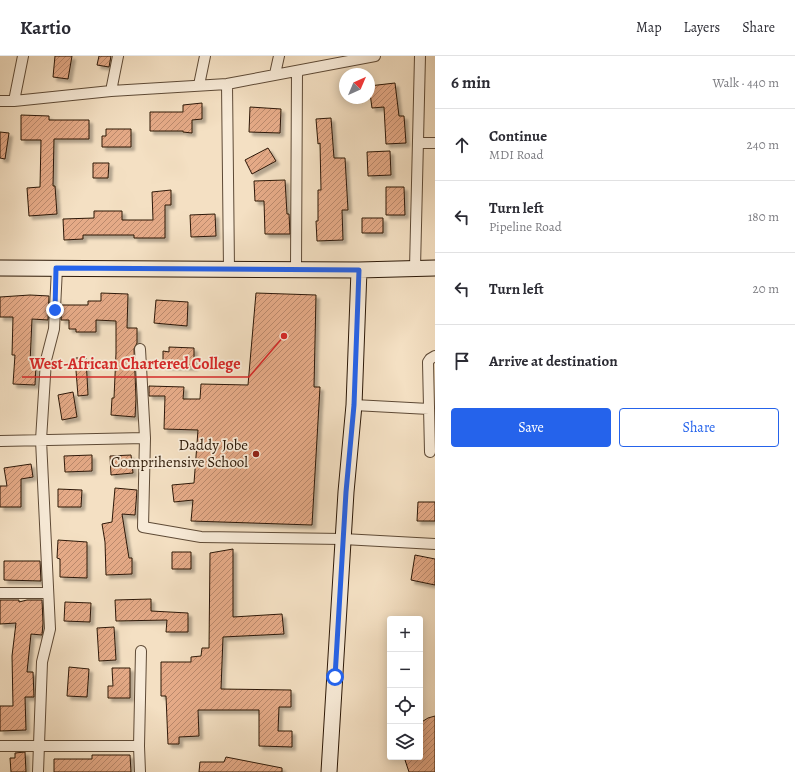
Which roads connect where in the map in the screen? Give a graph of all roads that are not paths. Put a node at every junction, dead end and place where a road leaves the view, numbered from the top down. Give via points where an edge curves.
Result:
1 (23, 56) edge
2 (118, 56) edge
3 (204, 56) edge
4 (279, 56) edge
5 (375, 56) edge
6 (420, 56) edge
7 (297, 72) junction
8 (275, 74) junction
9 (227, 84) junction
10 (199, 86) junction
11 (110, 91) junction
12 (0, 101) edge
13 (14, 101) junction
14 (419, 143) junction
15 (435, 143) edge
16 (0, 268) edge
17 (56, 268) junction
18 (415, 268) junction
19 (435, 268) edge
20 (229, 269) junction
21 (296, 269) junction
22 (359, 270) junction
23 (140, 349) dead end
24 (435, 356) edge
25 (354, 405) junction
26 (429, 409) junction
27 (145, 438) junction
28 (41, 440) junction
29 (0, 441) edge
30 (430, 452) dead end
31 (343, 539) junction
32 (435, 544) edge
33 (0, 593) edge
34 (48, 593) junction
35 (141, 652) dead end
36 (39, 745) junction
37 (0, 746) edge
38 (139, 746) junction
39 (38, 772) edge
40 (140, 772) edge
41 (330, 772) edge

1 - 13 street
2 - 11 street
3 - 10 street
4 - 8 street
5 - 7 street
6 - 14 street
7 - 8 street
7 - 21 street
8 - 9 street
9 - 10 street
9 - 20 street
10 - 11 street
11 - 13 street
12 - 13 street
14 - 15 street
14 - 18 street
16 - 17 street
17 - 20 street
17 - 28 street via 54,329 46,360
18 - 19 street
18 - 22 street
20 - 21 street
21 - 22 street
22 - 25 street
23 - 27 street
24 - 26 street via 428,362
25 - 26 street
25 - 31 street
26 - 30 street
27 - 28 street
27 - 31 street via 143,527 201,537
28 - 29 street
28 - 34 street
31 - 32 street
31 - 41 street
33 - 34 street
34 - 36 street via 50,629 42,662
35 - 38 street
36 - 37 street
36 - 38 street
36 - 39 street
38 - 40 street

